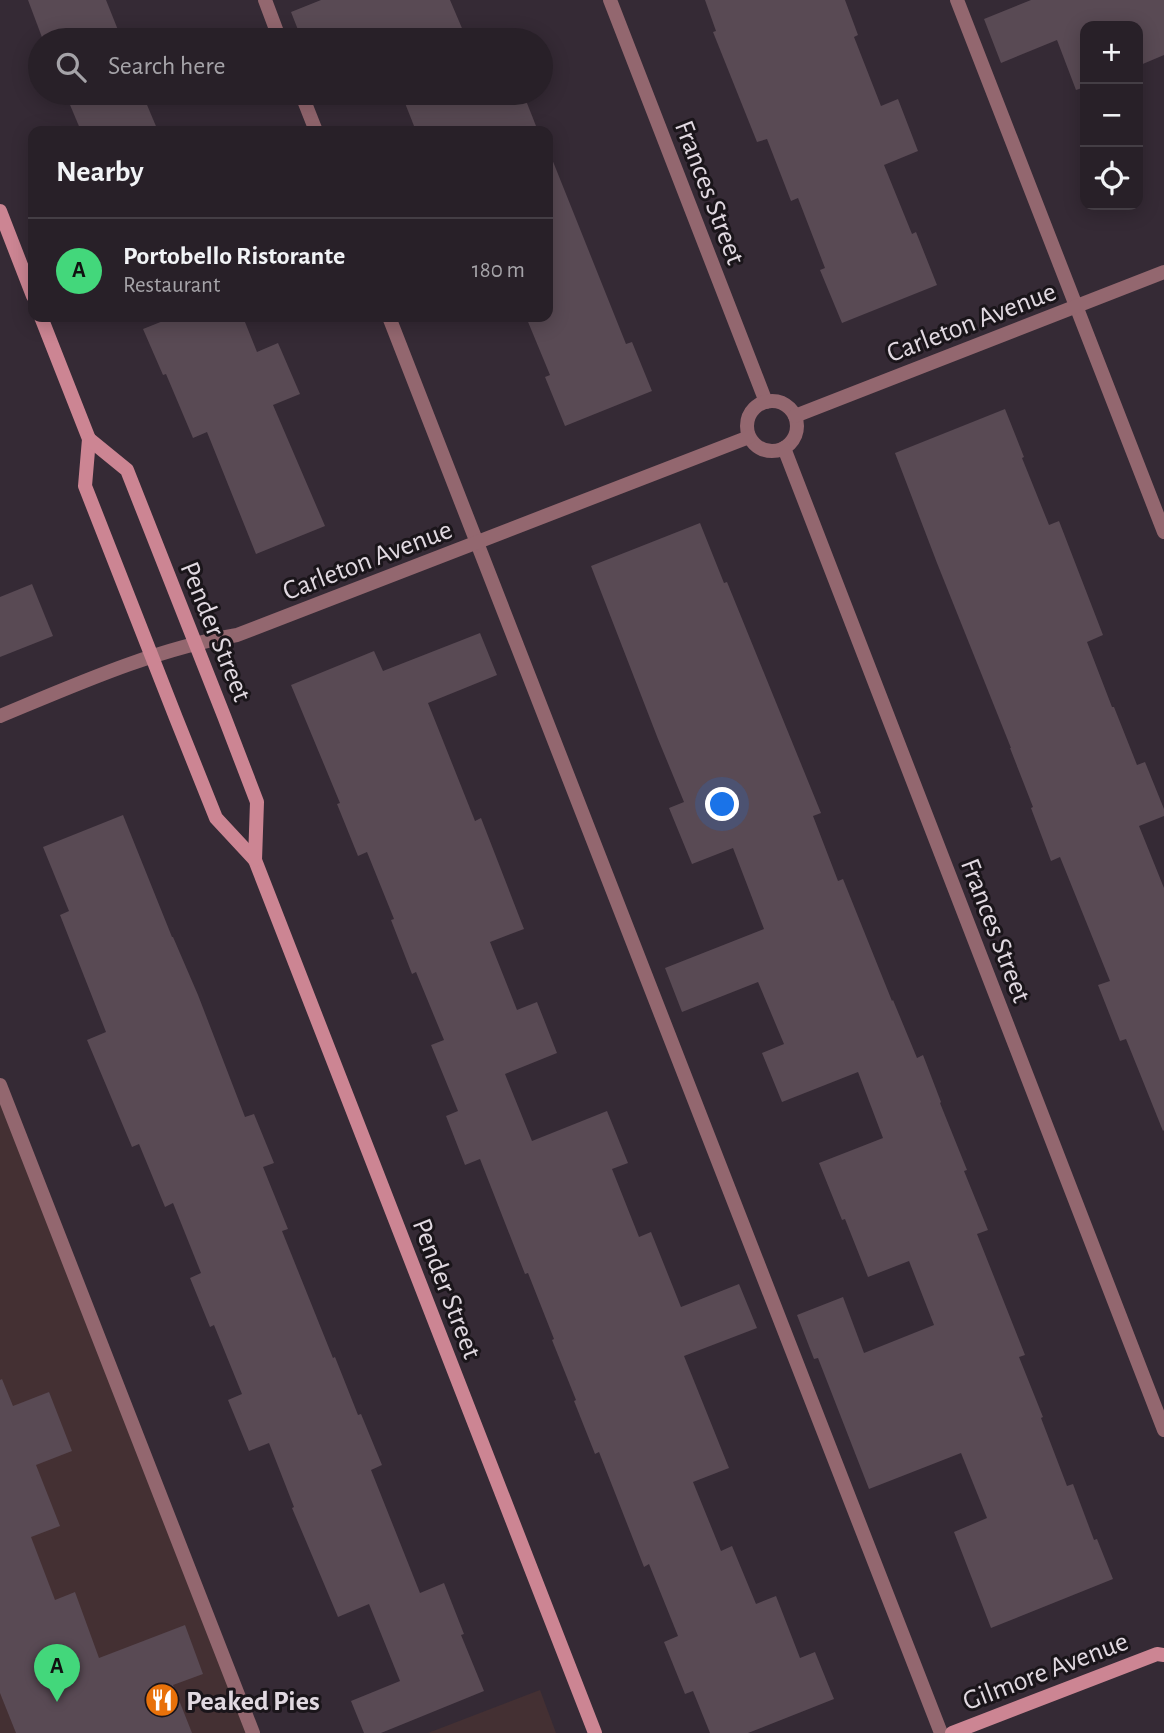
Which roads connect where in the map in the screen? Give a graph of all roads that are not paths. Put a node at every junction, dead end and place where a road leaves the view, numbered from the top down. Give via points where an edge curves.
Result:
1 (265, 0) edge
2 (610, 0) edge
3 (957, 0) edge
4 (276, 28) edge
5 (306, 105) edge
6 (314, 126) edge
7 (0, 211) edge
8 (1164, 272) edge
9 (28, 283) edge
10 (1077, 306) junction
11 (43, 322) edge
12 (391, 322) edge
13 (766, 402) junction
14 (795, 416) junction
15 (749, 437) junction
16 (89, 439) junction
17 (784, 449) junction
18 (1164, 532) edge
19 (476, 543) junction
20 (196, 644) junction
21 (152, 657) junction
22 (0, 716) edge
23 (255, 860) junction
24 (0, 1086) edge
25 (1164, 1430) edge
26 (1161, 1650) edge
27 (253, 1733) edge
28 (595, 1733) edge
29 (941, 1733) edge
30 (952, 1733) edge

1 - 4 street
2 - 13 street, Frances Street
3 - 10 street
5 - 6 street
7 - 9 street
8 - 10 street, Carleton Avenue
10 - 14 street, Carleton Avenue
10 - 18 street
11 - 16 street, Pender Street
12 - 19 street
13 - 14 street via 783,404
13 - 15 street via 750,415
14 - 17 street via 797,430
15 - 17 street via 761,448
15 - 19 street, Carleton Avenue
16 - 20 street, Pender Street via 127,470
16 - 21 street, Pender Street via 85,486
17 - 25 street, Frances Street
19 - 20 street, Carleton Avenue via 237,635
19 - 29 street
20 - 21 street, Carleton Avenue
20 - 23 street, Pender Street via 257,802
21 - 22 street, Carleton Avenue
21 - 23 street, Pender Street via 216,818
23 - 28 street, Pender Street
24 - 27 street
26 - 30 street, Gilmore Avenue

